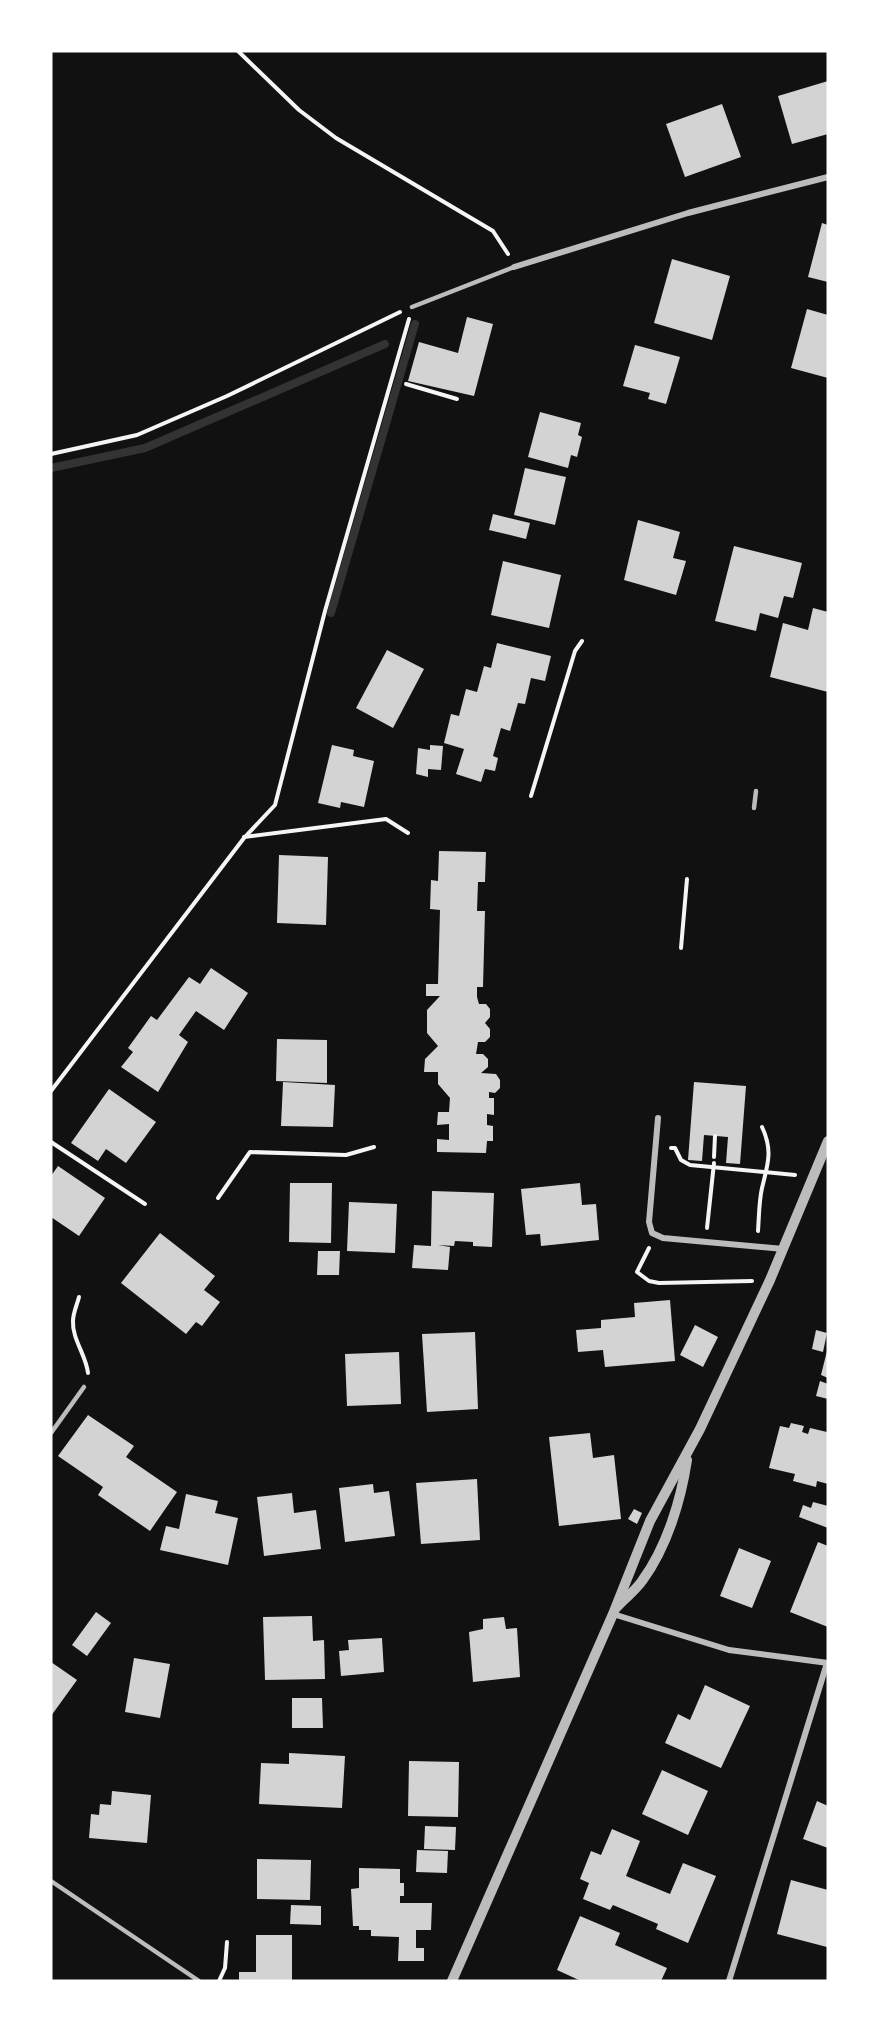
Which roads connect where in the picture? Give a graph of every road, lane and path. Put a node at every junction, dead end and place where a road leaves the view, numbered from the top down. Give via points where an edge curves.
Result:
1 (238, 51) edge
2 (828, 177) edge
3 (514, 267) junction
4 (412, 307) junction
5 (406, 384) dead end
6 (458, 399) dead end
7 (51, 454) edge
8 (582, 641) dead end
9 (756, 791) dead end
10 (531, 796) dead end
11 (754, 808) dead end
12 (408, 833) dead end
13 (244, 837) junction
14 (687, 879) dead end
15 (681, 948) dead end
16 (51, 1091) edge
17 (658, 1118) dead end
18 (762, 1127) dead end
19 (715, 1136) dead end
20 (828, 1141) edge
21 (51, 1142) edge
22 (656, 1146) junction
23 (374, 1147) dead end
24 (714, 1163) junction
25 (768, 1172) junction
26 (814, 1177) junction
27 (218, 1198) dead end
28 (145, 1204) dead end
29 (655, 1236) junction
30 (705, 1241) junction
31 (756, 1247) junction
32 (783, 1249) junction
33 (743, 1281) dead end
34 (79, 1297) dead end
35 (88, 1381) dead end
36 (84, 1388) dead end
37 (51, 1433) edge
38 (689, 1450) junction
39 (614, 1612) junction
40 (827, 1663) edge
41 (51, 1881) edge
42 (227, 1942) dead end
43 (199, 1981) edge
44 (219, 1981) edge
45 (452, 1981) edge
46 (729, 1981) edge

1 - 3 path via 299,110 336,138 493,231 503,242
2 - 3 street via 688,213
3 - 4 lane
4 - 7 path via 137,435
4 - 13 path via 325,610 275,805
5 - 6 path
8 - 10 path via 575,651
9 - 11 lane
12 - 13 path via 386,819
13 - 16 path
14 - 15 path
17 - 22 street
18 - 25 path via 770,1153
19 - 24 path
20 - 26 street
21 - 28 path
22 - 24 path via 675,1148 687,1164
22 - 29 street via 649,1222
23 - 27 path via 346,1155 250,1152
24 - 25 path
24 - 30 path
25 - 26 path
25 - 31 path via 762,1188
26 - 32 street
29 - 30 street
29 - 33 path via 637,1272 649,1281
30 - 31 street
31 - 32 street
32 - 38 street
34 - 35 path via 73,1327 86,1358
36 - 37 lane
38 - 39 street via 650,1521
38 - 39 street via 672,1520 654,1561 638,1587
39 - 40 street via 729,1650
39 - 45 street
40 - 46 street
41 - 43 lane
42 - 44 path via 225,1968

